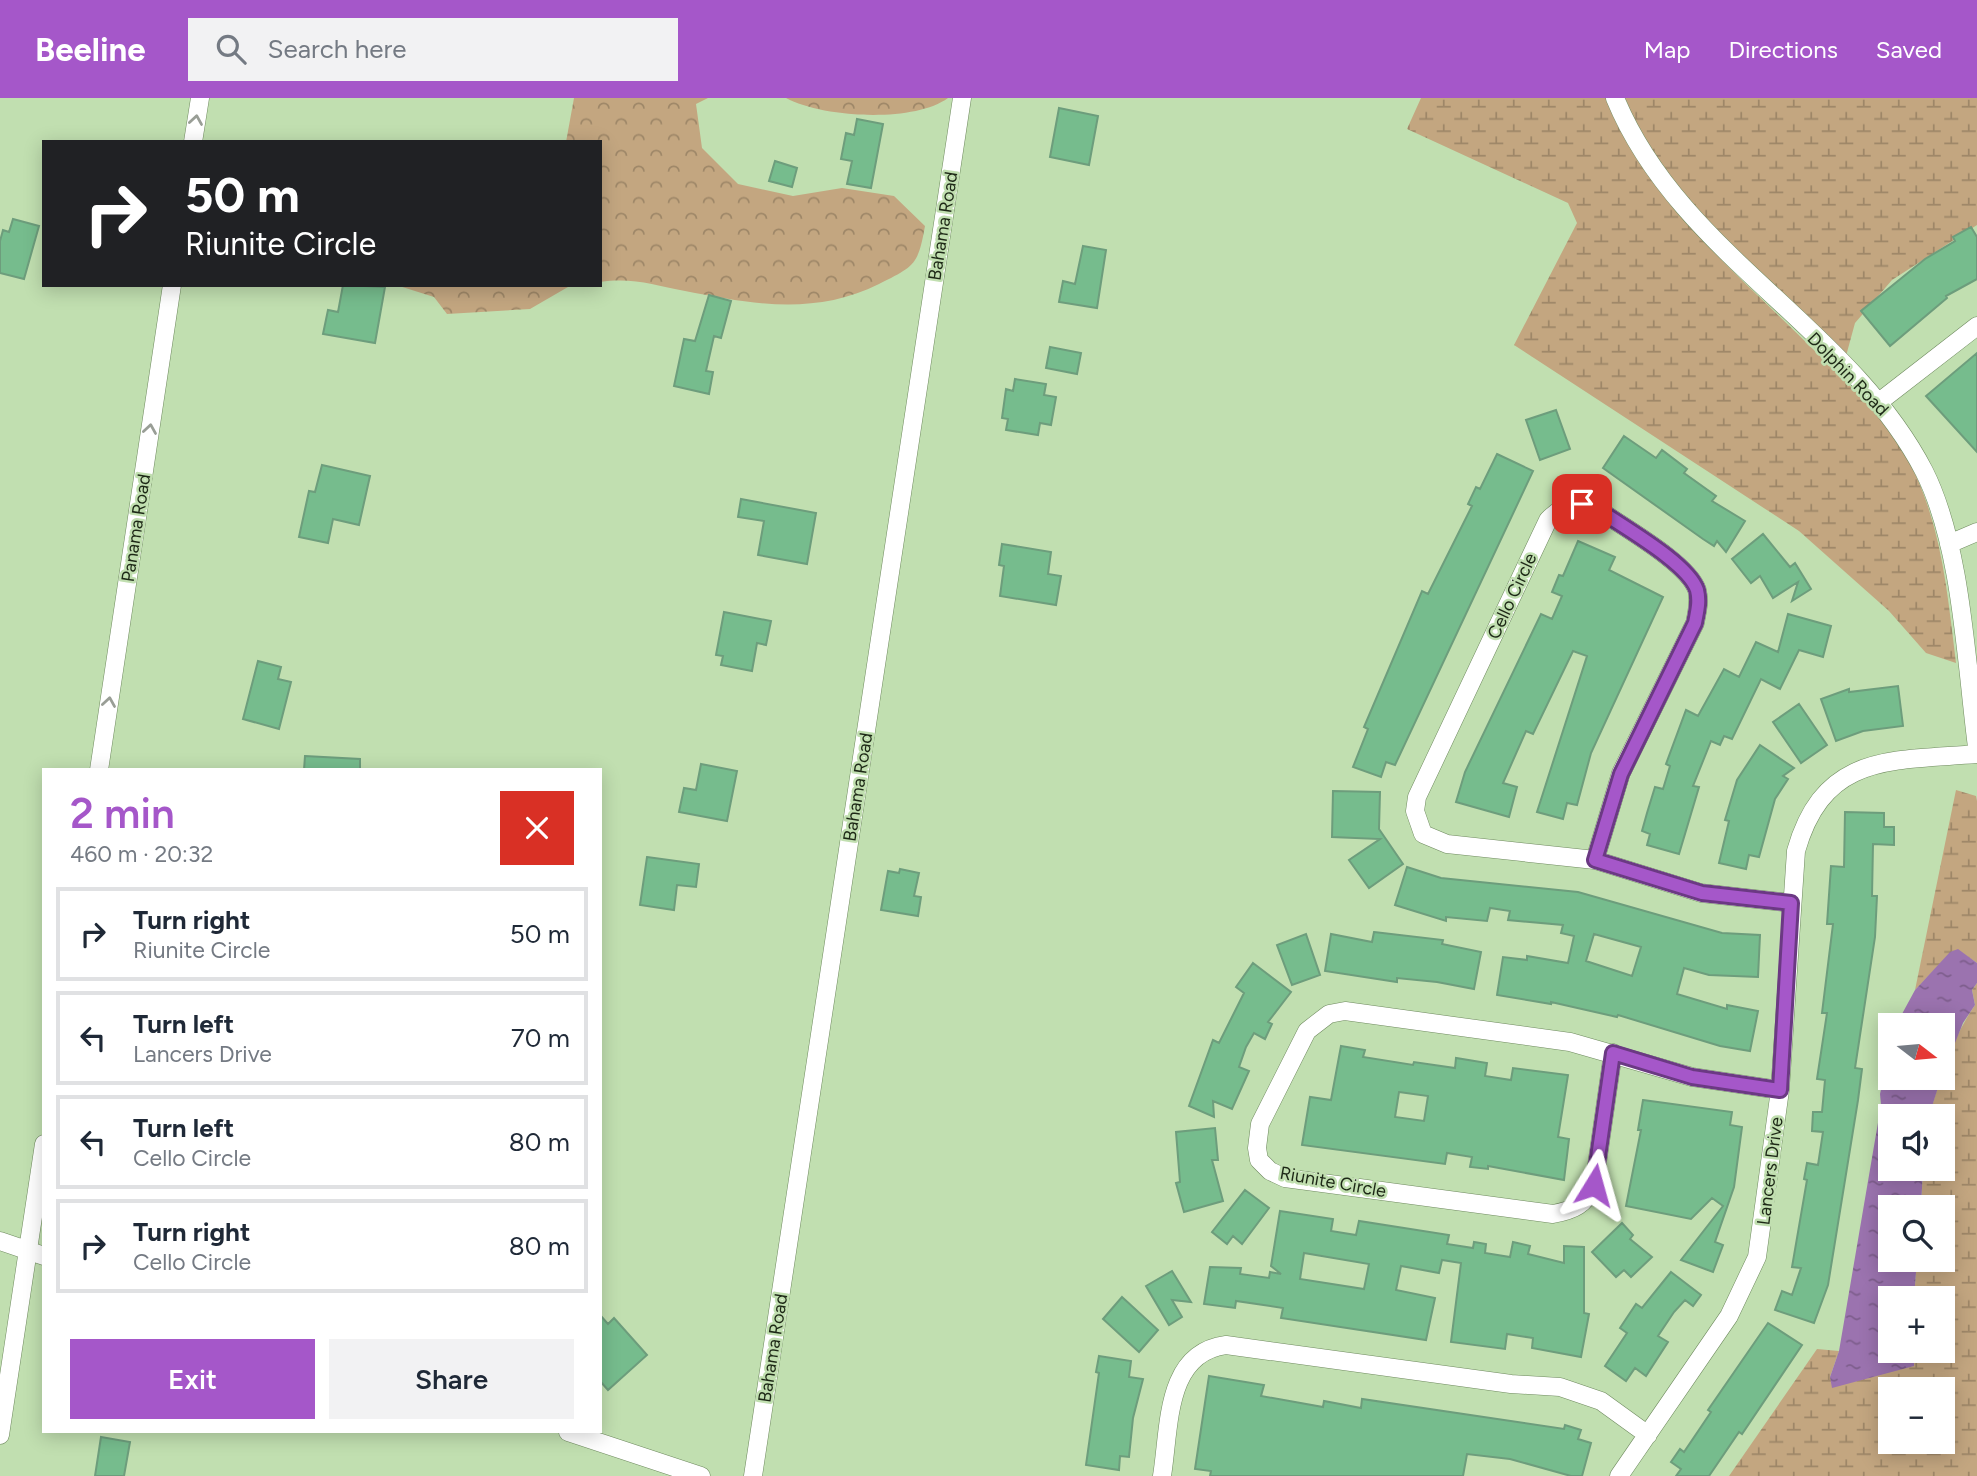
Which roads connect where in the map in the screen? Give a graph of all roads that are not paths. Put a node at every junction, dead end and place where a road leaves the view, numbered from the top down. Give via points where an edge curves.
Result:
1 (200, 98) edge
2 (962, 98) edge
3 (1615, 98) edge
4 (193, 140) edge
5 (172, 287) edge
6 (1977, 326) edge
7 (1879, 402) junction
8 (1977, 532) edge
9 (1948, 544) junction
10 (1977, 747) edge
11 (1977, 754) edge
12 (99, 768) edge
13 (1595, 860) junction
14 (1791, 903) junction
15 (1613, 1053) junction
16 (1780, 1090) junction
17 (42, 1171) edge
18 (0, 1241) edge
19 (36, 1253) edge
20 (571, 1433) edge
21 (0, 1435) edge
22 (1648, 1435) junction
23 (701, 1476) edge
24 (753, 1476) edge
25 (1162, 1476) edge
26 (1619, 1476) edge

4 -> 1 street
2 - 24 street, Bahama Road
3 - 7 street, Dolphin Road via 1641,152 1695,220
12 -> 5 street, Panama Road
6 - 7 street
7 - 9 street, Dolphin Road via 1925,474
8 - 9 street
9 - 10 street, Dolphin Road
11 - 14 street, Lancers Drive via 1899,760 1828,787 1803,827
13 - 13 street, Cello Circle via 1447,845 1423,834 1415,811 1417,797 1548,520 1559,509 1582,504 1599,510 1687,573 1697,589 1699,604 1695,623 1621,774
13 - 14 street, Cello Circle via 1702,893
14 - 16 street, Lancers Drive
15 - 15 street, Riunite Circle via 1511,1033 1345,1011 1329,1014 1307,1031 1261,1124 1259,1160 1285,1178 1553,1214 1570,1210 1587,1200 1594,1185
15 - 16 street, Riunite Circle via 1692,1077
16 - 22 street, Lancers Drive via 1758,1257 1729,1316
17 - 19 street
18 - 19 street
19 - 21 street
20 - 23 street
22 - 25 street via 1601,1401 1560,1387 1226,1345 1200,1351 1178,1380
22 - 26 street, Lancers Drive

